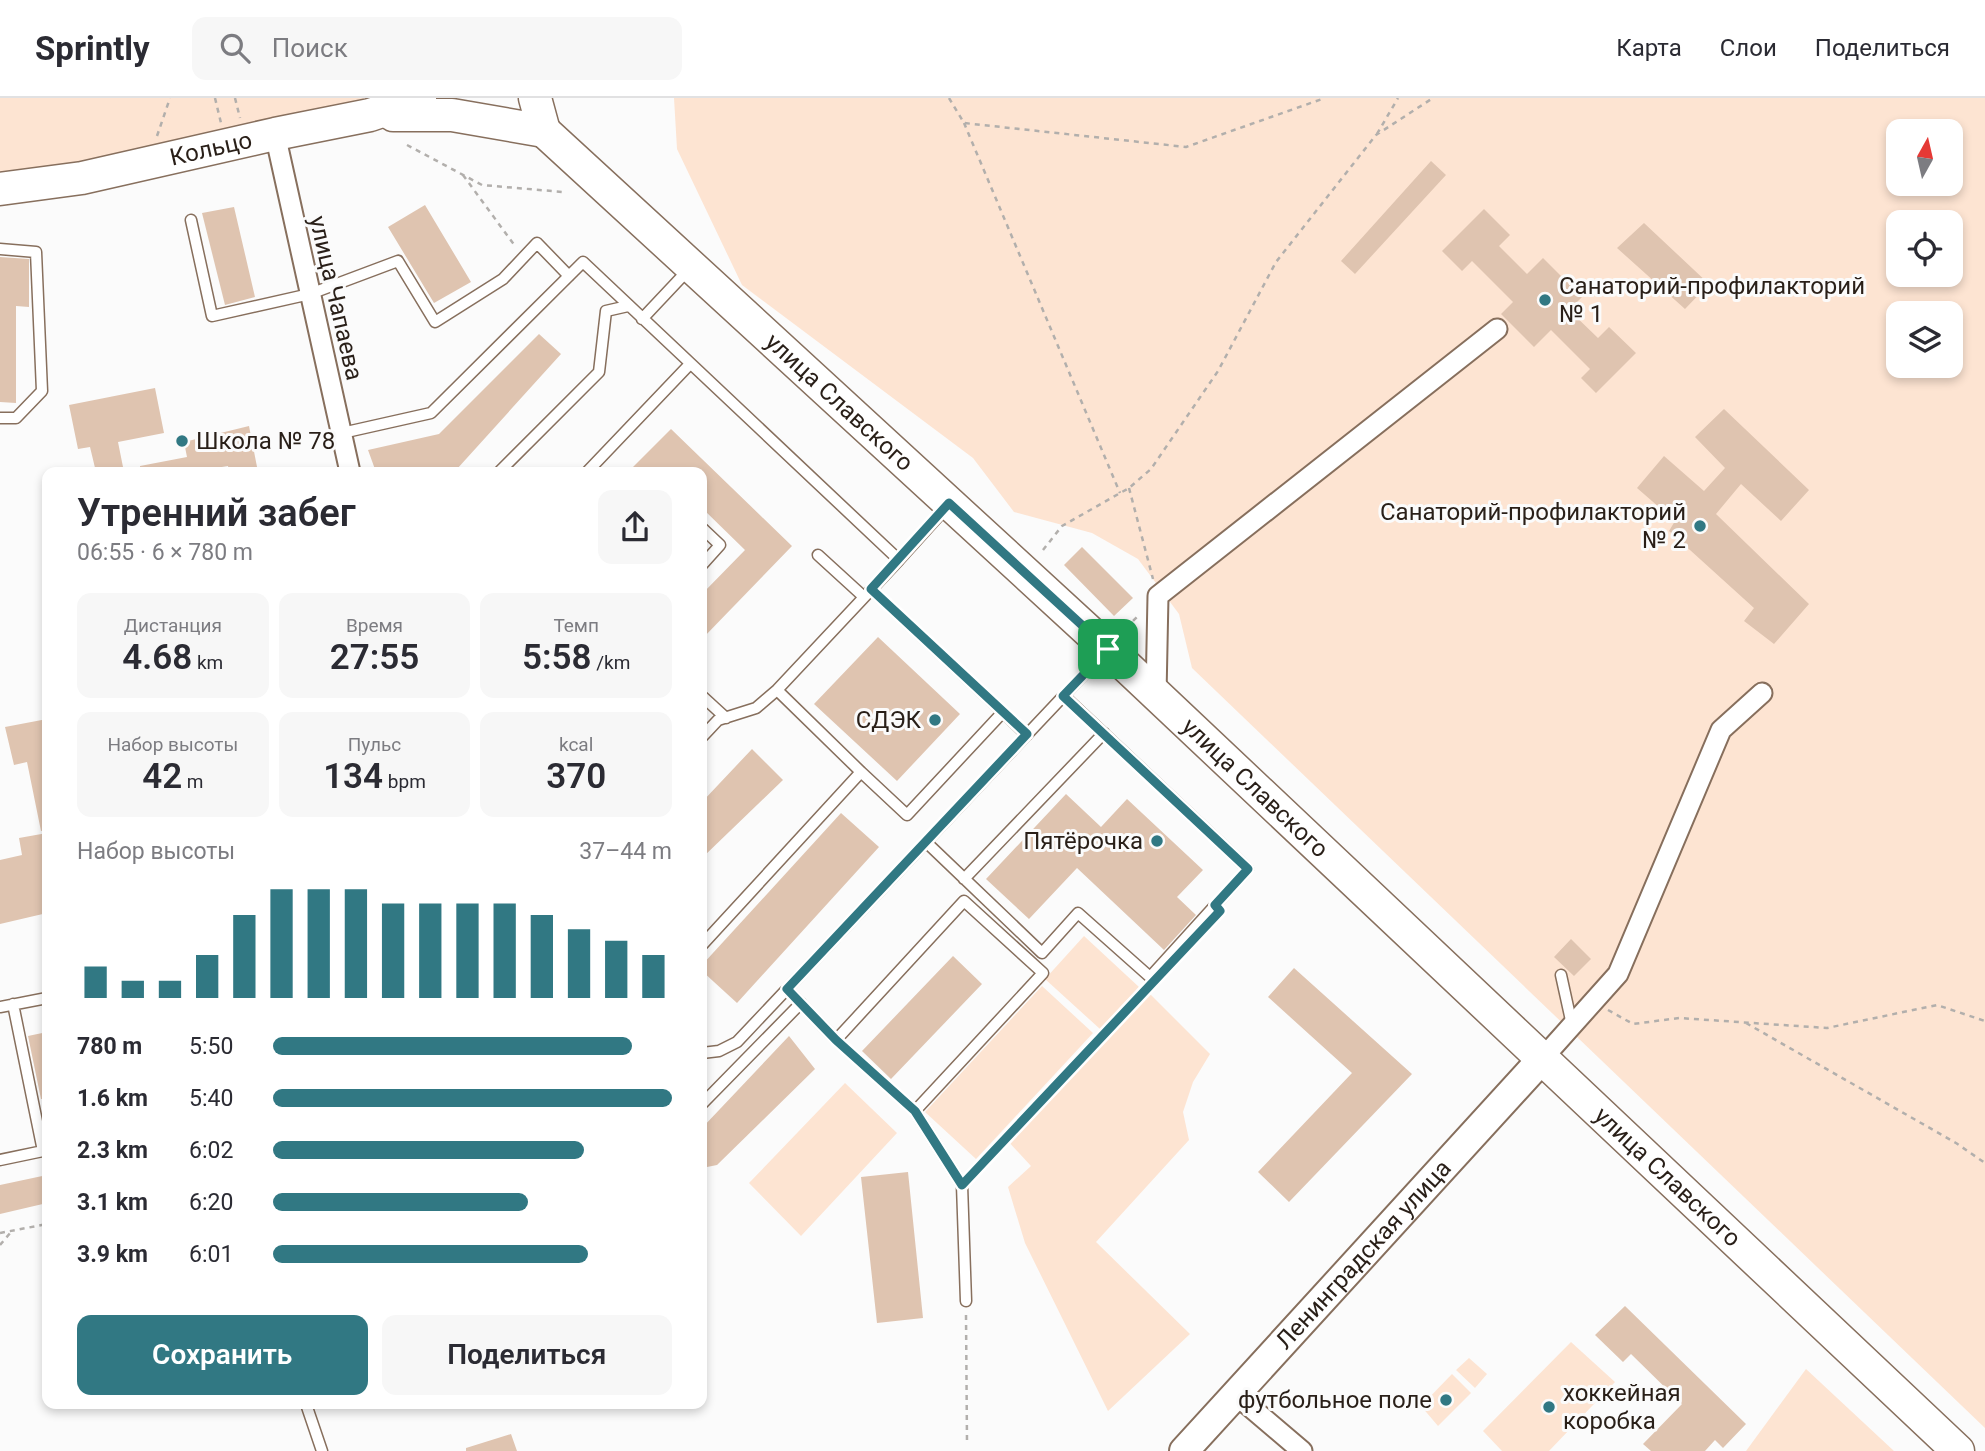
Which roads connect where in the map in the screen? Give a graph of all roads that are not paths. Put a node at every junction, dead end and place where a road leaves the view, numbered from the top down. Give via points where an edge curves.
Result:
1 (420, 98) edge
2 (536, 98) edge
3 (370, 116) junction
4 (544, 131) junction
5 (275, 134) junction
6 (0, 189) edge
7 (191, 220) dead end
8 (0, 249) edge
9 (692, 267) junction
10 (569, 276) junction
11 (310, 294) junction
12 (628, 306) junction
13 (642, 319) junction
14 (1497, 329) dead end
15 (690, 363) junction
16 (0, 418) edge
17 (342, 433) junction
18 (350, 467) edge
19 (504, 467) edge
20 (592, 467) edge
21 (949, 503) junction
22 (707, 532) edge
23 (818, 555) dead end
24 (707, 559) edge
25 (899, 561) junction
26 (867, 593) junction
27 (1117, 639) junction
28 (777, 690) junction
29 (1762, 693) dead end
30 (1156, 695) junction
31 (1063, 696) junction
32 (707, 701) edge
33 (1003, 712) junction
34 (726, 718) junction
35 (707, 732) edge
36 (1104, 733) junction
37 (1027, 734) junction
38 (861, 772) junction
39 (926, 842) junction
40 (964, 879) junction
41 (707, 940) edge
42 (1561, 975) dead end
43 (787, 989) junction
44 (42, 999) edge
45 (801, 1003) junction
46 (13, 1004) junction
47 (0, 1007) edge
48 (1572, 1025) junction
49 (836, 1040) junction
50 (707, 1052) edge
51 (1542, 1059) junction
52 (707, 1099) edge
53 (915, 1111) junction
54 (42, 1146) edge
55 (42, 1151) edge
56 (0, 1160) edge
57 (966, 1301) road end
58 (1235, 1394) junction
59 (308, 1409) edge
60 (322, 1451) edge
61 (1184, 1451) edge
62 (1302, 1451) edge
63 (1958, 1451) edge

1 - 3 main road, Кольцо
2 - 4 main road
3 - 4 main road via 452,115
3 - 5 main road, Кольцо
4 - 9 main road, улица Славского
5 - 6 main road, Кольцо via 82,178
5 - 11 street, улица Чапаева
7 - 11 lane via 212,316
8 - 16 lane via 36,251 41,391 16,418
9 - 13 lane
9 - 21 main road, улица Славского
10 - 11 lane via 537,243 503,279 435,322 398,261
10 - 12 lane via 583,262
10 - 17 lane via 432,414
11 - 17 street, улица Чапаева
12 - 13 lane
12 - 19 lane via 606,311 599,372
13 - 15 lane
14 - 30 street via 1158,596
15 - 20 lane
15 - 25 lane
17 - 18 street, улица Чапаева
21 - 25 lane
21 - 27 main road, улица Славского
22 - 24 lane via 720,545
23 - 26 lane
25 - 26 lane
26 - 28 lane
26 - 33 lane
27 - 30 main road, улица Славского
27 - 31 lane
28 - 34 lane via 756,708
28 - 38 lane
29 - 48 street via 1721,730 1618,974
30 - 51 main road, улица Славского
31 - 36 lane
31 - 37 lane
32 - 34 lane
33 - 37 lane
33 - 38 lane via 907,815
34 - 35 lane
36 - 40 lane
36 - 40 lane via 1248,869 1150,977 1078,913 1042,953
37 - 39 lane
38 - 41 lane
39 - 40 lane
39 - 43 lane
42 - 48 lane
43 - 45 lane
43 - 50 lane via 737,1042
44 - 46 lane
45 - 49 lane
45 - 52 lane
46 - 47 lane
46 - 54 lane
48 - 51 street
49 - 53 lane
49 - 53 lane via 964,901 1043,973
51 - 58 street, Ленинградская улица
51 - 63 main road, улица Славского
53 - 57 lane via 962,1185
55 - 56 lane
58 - 61 street, Ленинградская улица
58 - 62 street
59 - 60 lane

